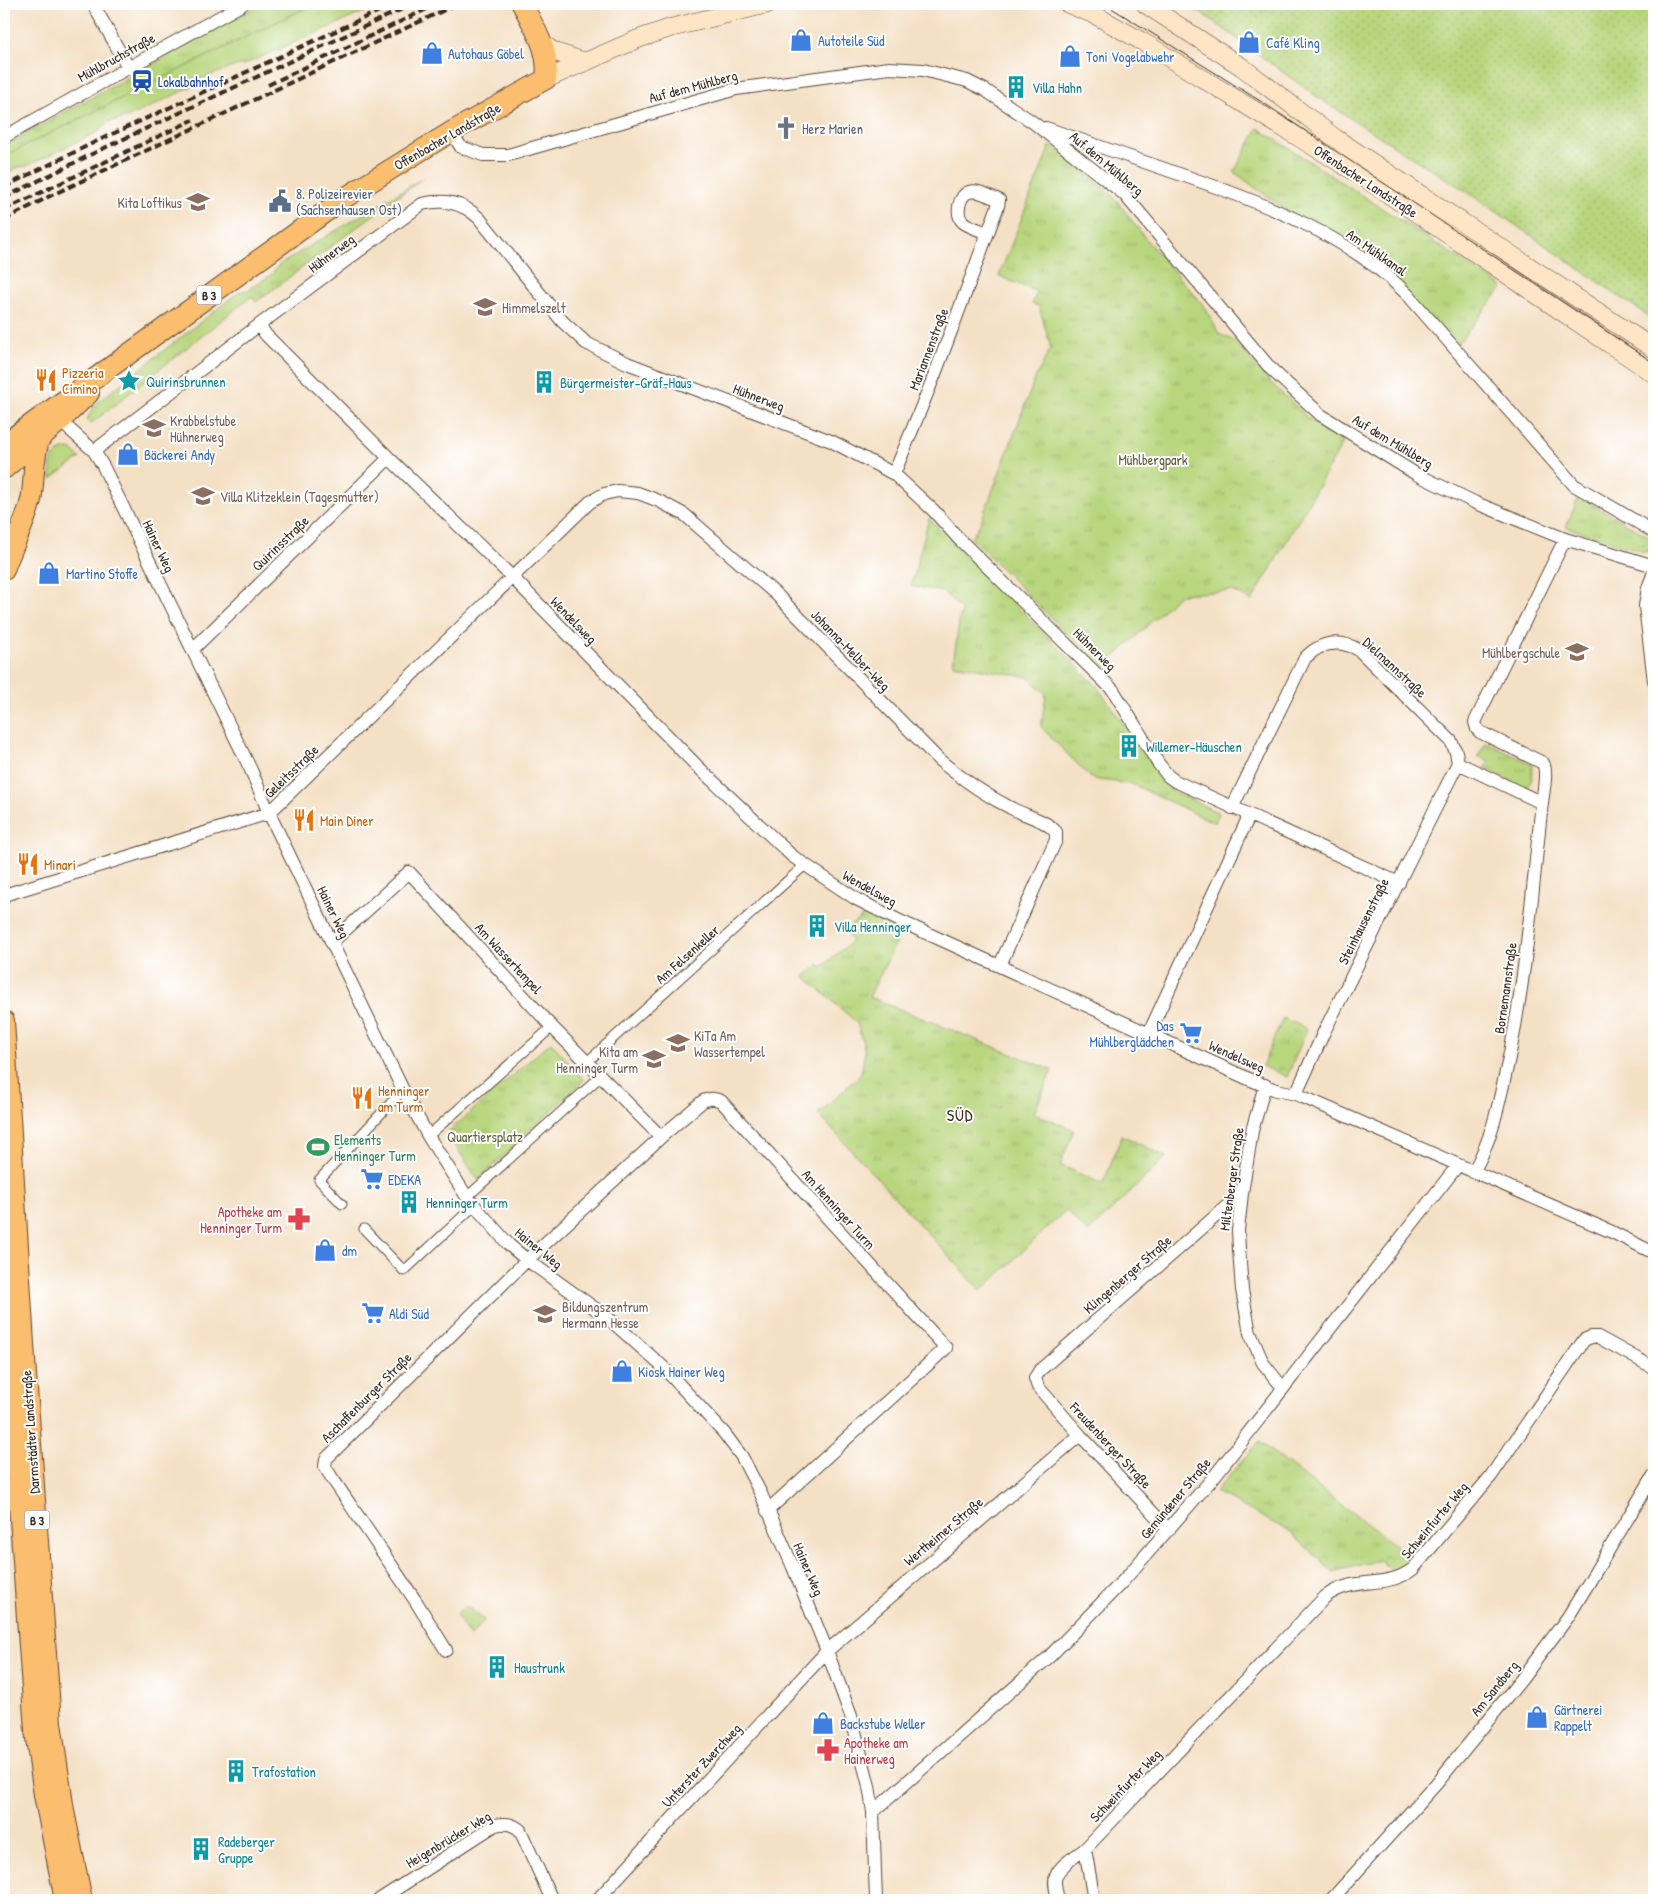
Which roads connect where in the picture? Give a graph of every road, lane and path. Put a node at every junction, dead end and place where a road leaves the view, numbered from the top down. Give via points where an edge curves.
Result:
1 (93, 4) edge
2 (243, 4) edge
3 (522, 4) edge
4 (768, 4) edge
5 (1068, 4) edge
6 (1145, 4) edge
7 (544, 45) junction
8 (586, 62) junction
9 (128, 67) junction
10 (546, 80) junction
11 (1268, 89) junction
12 (1254, 109) junction
13 (1034, 123) junction
14 (451, 132) junction
15 (4, 137) edge
16 (988, 233) dead end
17 (259, 324) junction
18 (1654, 349) edge
19 (133, 350) junction
20 (1654, 374) edge
21 (60, 421) junction
22 (40, 438) junction
23 (4, 444) edge
24 (94, 451) junction
25 (389, 458) junction
26 (4, 469) edge
27 (894, 474) junction
28 (1654, 532) edge
29 (1564, 540) junction
30 (1654, 566) edge
31 (4, 570) edge
32 (1654, 572) edge
33 (512, 578) junction
34 (192, 650) junction
35 (1654, 680) edge
36 (1458, 763) junction
37 (1542, 803) junction
38 (1232, 808) junction
39 (269, 813) junction
40 (1249, 816) junction
41 (805, 865) junction
42 (1399, 883) junction
43 (4, 895) edge
44 (332, 942) junction
45 (1000, 965) junction
46 (4, 1021) edge
47 (552, 1027) junction
48 (1149, 1033) junction
49 (587, 1062) junction
50 (601, 1076) junction
51 (1264, 1085) junction
52 (403, 1090) junction
53 (1296, 1094) junction
54 (428, 1136) junction
55 (661, 1137) junction
56 (1458, 1165) junction
57 (1473, 1172) junction
58 (1242, 1193) junction
59 (471, 1202) junction
60 (342, 1204) dead end
61 (364, 1229) dead end
62 (1654, 1249) edge
63 (4, 1257) edge
64 (527, 1260) junction
65 (1654, 1368) edge
66 (1035, 1378) joint
67 (1283, 1388) junction
68 (1080, 1435) junction
69 (1654, 1475) edge
70 (767, 1512) junction
71 (1169, 1530) junction
72 (446, 1650) dead end
73 (827, 1651) junction
74 (873, 1812) junction
75 (1085, 1849) junction
76 (65, 1900) edge
77 (82, 1900) edge
78 (379, 1900) edge
79 (552, 1900) edge
80 (597, 1900) edge
81 (876, 1900) edge
82 (1058, 1900) edge
83 (1094, 1900) edge
84 (1331, 1900) edge

1 - 9 street
2 - 9 street, Mühlbruchstraße
3 - 7 main road
4 - 8 main road, Offenbacher Landstraße via 670,28
5 - 12 main road, Offenbacher Landstraße via 1127,33
6 - 11 main road, Offenbacher Landstraße via 1242,67
7 - 8 main road
7 - 10 main road
8 - 10 main road, Offenbacher Landstraße
9 - 15 street, Mühlbruchstraße
10 - 14 main road, Offenbacher Landstraße / B 3
11 - 12 main road via 1265,104
11 - 18 main road, Offenbacher Landstraße via 1335,138
12 - 20 main road, Offenbacher Landstraße via 1360,175
13 - 14 street, Auf dem Mühlberg via 967,81 923,70 889,68 736,89 508,155 484,154 462,147
13 - 28 street, Am Mühlkanal via 1260,203 1327,236 1372,264 1408,294 1574,485
13 - 29 street, Auf dem Mühlberg via 1124,194 1271,369 1321,415 1416,474
14 - 19 main road, Offenbacher Landstraße / B 3 via 346,198
16 - 27 street, Mariannenstraße
17 - 24 street, Hühnerweg
17 - 25 street, Wendelsweg via 266,335
17 - 27 street, Hühnerweg via 422,204 447,201 459,204 479,218 562,322 586,343 627,363 831,441
19 - 21 main road, Offenbacher Landstraße / B 3
19 - 23 main road, Offenbacher Landstraße / B 3
21 - 22 main road, Offenbacher Landstraße / B 3
21 - 24 street, Hainer Weg
22 - 26 main road, Offenbacher Landstraße / B 3
22 - 31 main road via 25,523
24 - 34 street, Hainer Weg
25 - 33 street, Wendelsweg
25 - 34 street, Quirinsstraße
27 - 38 street, Hühnerweg via 1113,690 1168,776
29 - 30 street, Auf dem Mühlberg
29 - 37 street, Bornemannstraße via 1475,718 1480,732 1542,763 1545,767
32 - 35 street via 1645,606
33 - 39 street, Geleitsstraße
33 - 41 street, Wendelsweg via 696,766
33 - 45 street, Johanna-Melber-Weg via 590,502 604,494 618,491 638,493 685,515 778,596 939,760 966,782 1011,808 1042,821 1056,832 1056,840
34 - 39 street, Hainer Weg
36 - 37 street
36 - 38 street, Dielmannstraße via 1451,740 1359,650 1346,644 1332,643 1323,645 1305,658
36 - 42 street, Steinhausenstraße
37 - 57 street, Bornemannstraße via 1518,1018 1491,1134
38 - 40 street, Hühnerweg
39 - 43 street, Geleitsstraße
39 - 44 street, Hainer Weg
40 - 42 street, Hühnerweg
40 - 48 street
41 - 45 street, Wendelsweg via 878,910
41 - 49 street, Am Felsenkeller
42 - 53 street, Steinhausenstraße
44 - 47 street, Am Wassertempel via 409,872
44 - 52 street, Hainer Weg
45 - 48 street, Wendelsweg
46 - 77 main road, Darmstädter Landstraße / B 3 via 51,1723
47 - 49 street, Am Wassertempel
47 - 54 street
48 - 51 street, Wendelsweg
49 - 50 street, Am Wassertempel
50 - 55 street, Am Wassertempel
50 - 59 street
51 - 53 street, Wendelsweg
51 - 58 street, Miltenberger Straße via 1252,1131
52 - 54 street, Hainer Weg
52 - 60 street via 319,1180
53 - 56 street, Wendelsweg
54 - 59 street, Hainer Weg
55 - 64 street, Am Henninger Turm
55 - 70 street, Am Henninger Turm via 703,1101 714,1098 721,1101 946,1348
56 - 57 street, Wendelsweg
56 - 67 street, Gemündener Straße
57 - 62 street, Wendelsweg
58 - 66 street, Klingenberger Straße via 1040,1370
58 - 67 street, Miltenberger Straße via 1239,1249 1250,1333 1263,1363
59 - 61 street via 404,1271
59 - 64 street, Hainer Weg via 509,1245
63 - 76 main road, Darmstädter Landstraße / B 3 via 4,1306 35,1732
64 - 70 street, Hainer Weg via 607,1318 680,1384 742,1457
64 - 72 street, Aschaffenburger Straße via 336,1447 325,1463
65 - 75 street, Schweinfurter Weg via 1598,1337 1584,1340 1491,1476 1414,1569 1392,1580 1346,1585 1324,1597
66 - 68 street, Freudenberger Straße via 1038,1387
67 - 71 street, Gemündener Straße
68 - 71 street, Freudenberger Straße
68 - 73 street, Wertheimer Straße
69 - 84 street, Am Sandberg via 1568,1617 1521,1680 1436,1784
70 - 73 street, Hainer Weg
71 - 74 street, Gemündener Straße via 1050,1656
73 - 74 street, Hainer Weg via 861,1750
73 - 80 street, Unterster Zwerchweg
74 - 81 street, Hainer Weg
75 - 82 street, Schweinfurter Weg via 1056,1876
75 - 83 street
78 - 79 street, Heigenbrücker Weg via 501,1824 514,1825 520,1830

